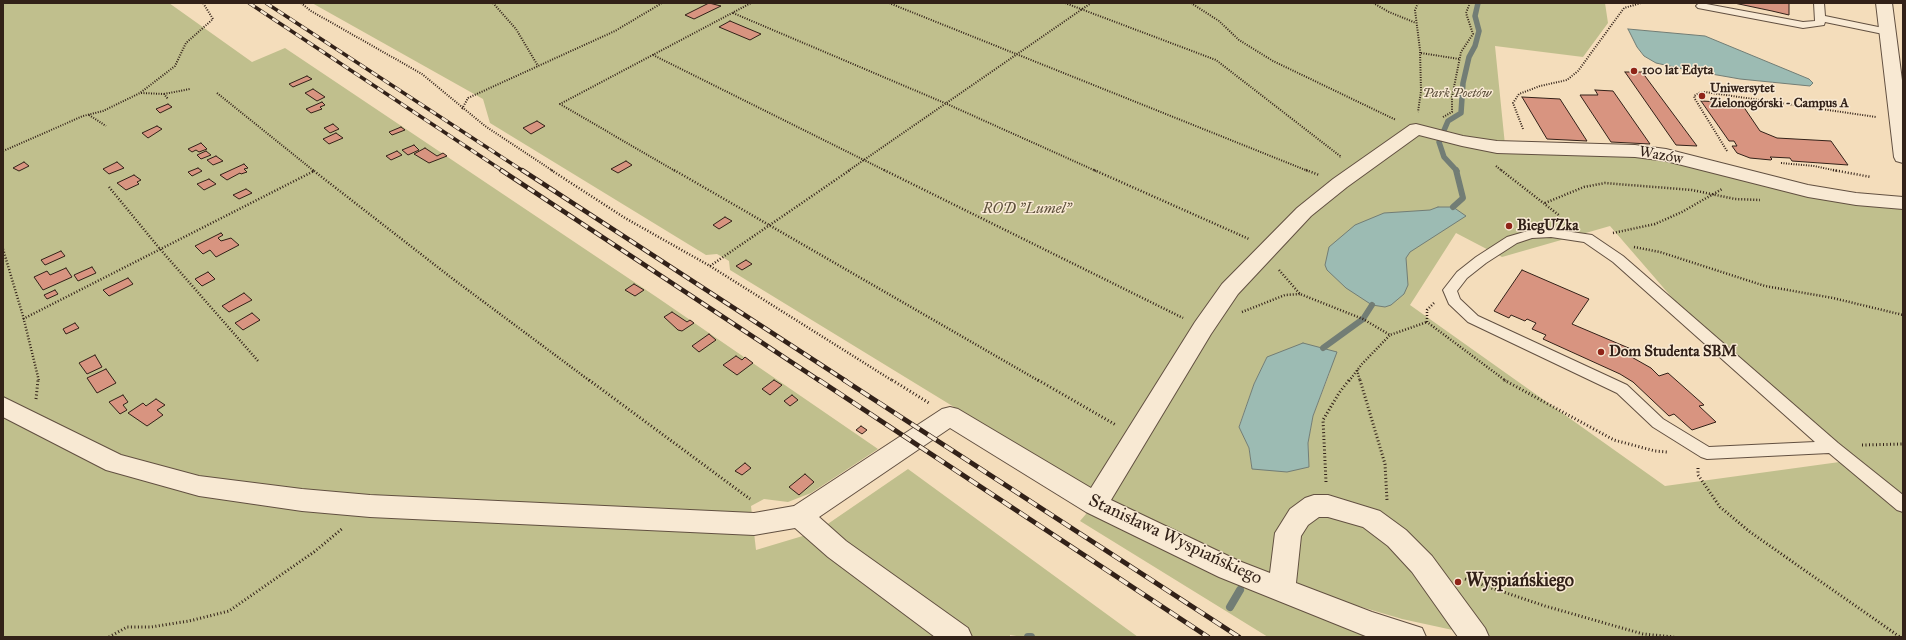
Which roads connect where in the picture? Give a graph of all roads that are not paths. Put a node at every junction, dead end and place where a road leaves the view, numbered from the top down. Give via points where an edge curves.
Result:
1 (1819, 3) edge
2 (1884, 3) edge
3 (1701, 6) dead end
4 (1820, 18) junction
5 (1888, 32) junction
6 (1903, 157) edge
7 (1903, 203) edge
8 (3, 406) edge
9 (1832, 446) junction
10 (1095, 504) junction
11 (1903, 505) edge
12 (789, 518) junction
13 (1282, 590) junction
14 (958, 637) edge
15 (1412, 637) edge
16 (1475, 637) edge

1 - 4 lane
2 - 5 street
3 - 4 lane via 1802,25 1820,23
4 - 5 lane
5 - 6 street
7 - 10 street, Wazów via 1808,191 1666,156 1635,151 1497,147 1453,138 1427,127 1334,181 1304,212 1260,248 1203,328
8 - 12 street via 115,463 199,486 370,506 754,524
9 - 9 lane via 1618,259 1587,238 1551,233 1531,234 1512,240 1462,275 1450,290 1454,301 1473,319 1622,389 1658,423 1707,453
9 - 11 lane
10 - 12 street, Stanisława Wyspiańskiego via 950,416
10 - 13 street, Stanisława Wyspiańskiego via 1229,569
12 - 14 street via 837,549
13 - 15 street, Stanisława Wyspiańskiego via 1371,625
13 - 16 street via 1288,533 1299,517 1314,506 1328,506 1371,519 1393,536 1422,564

